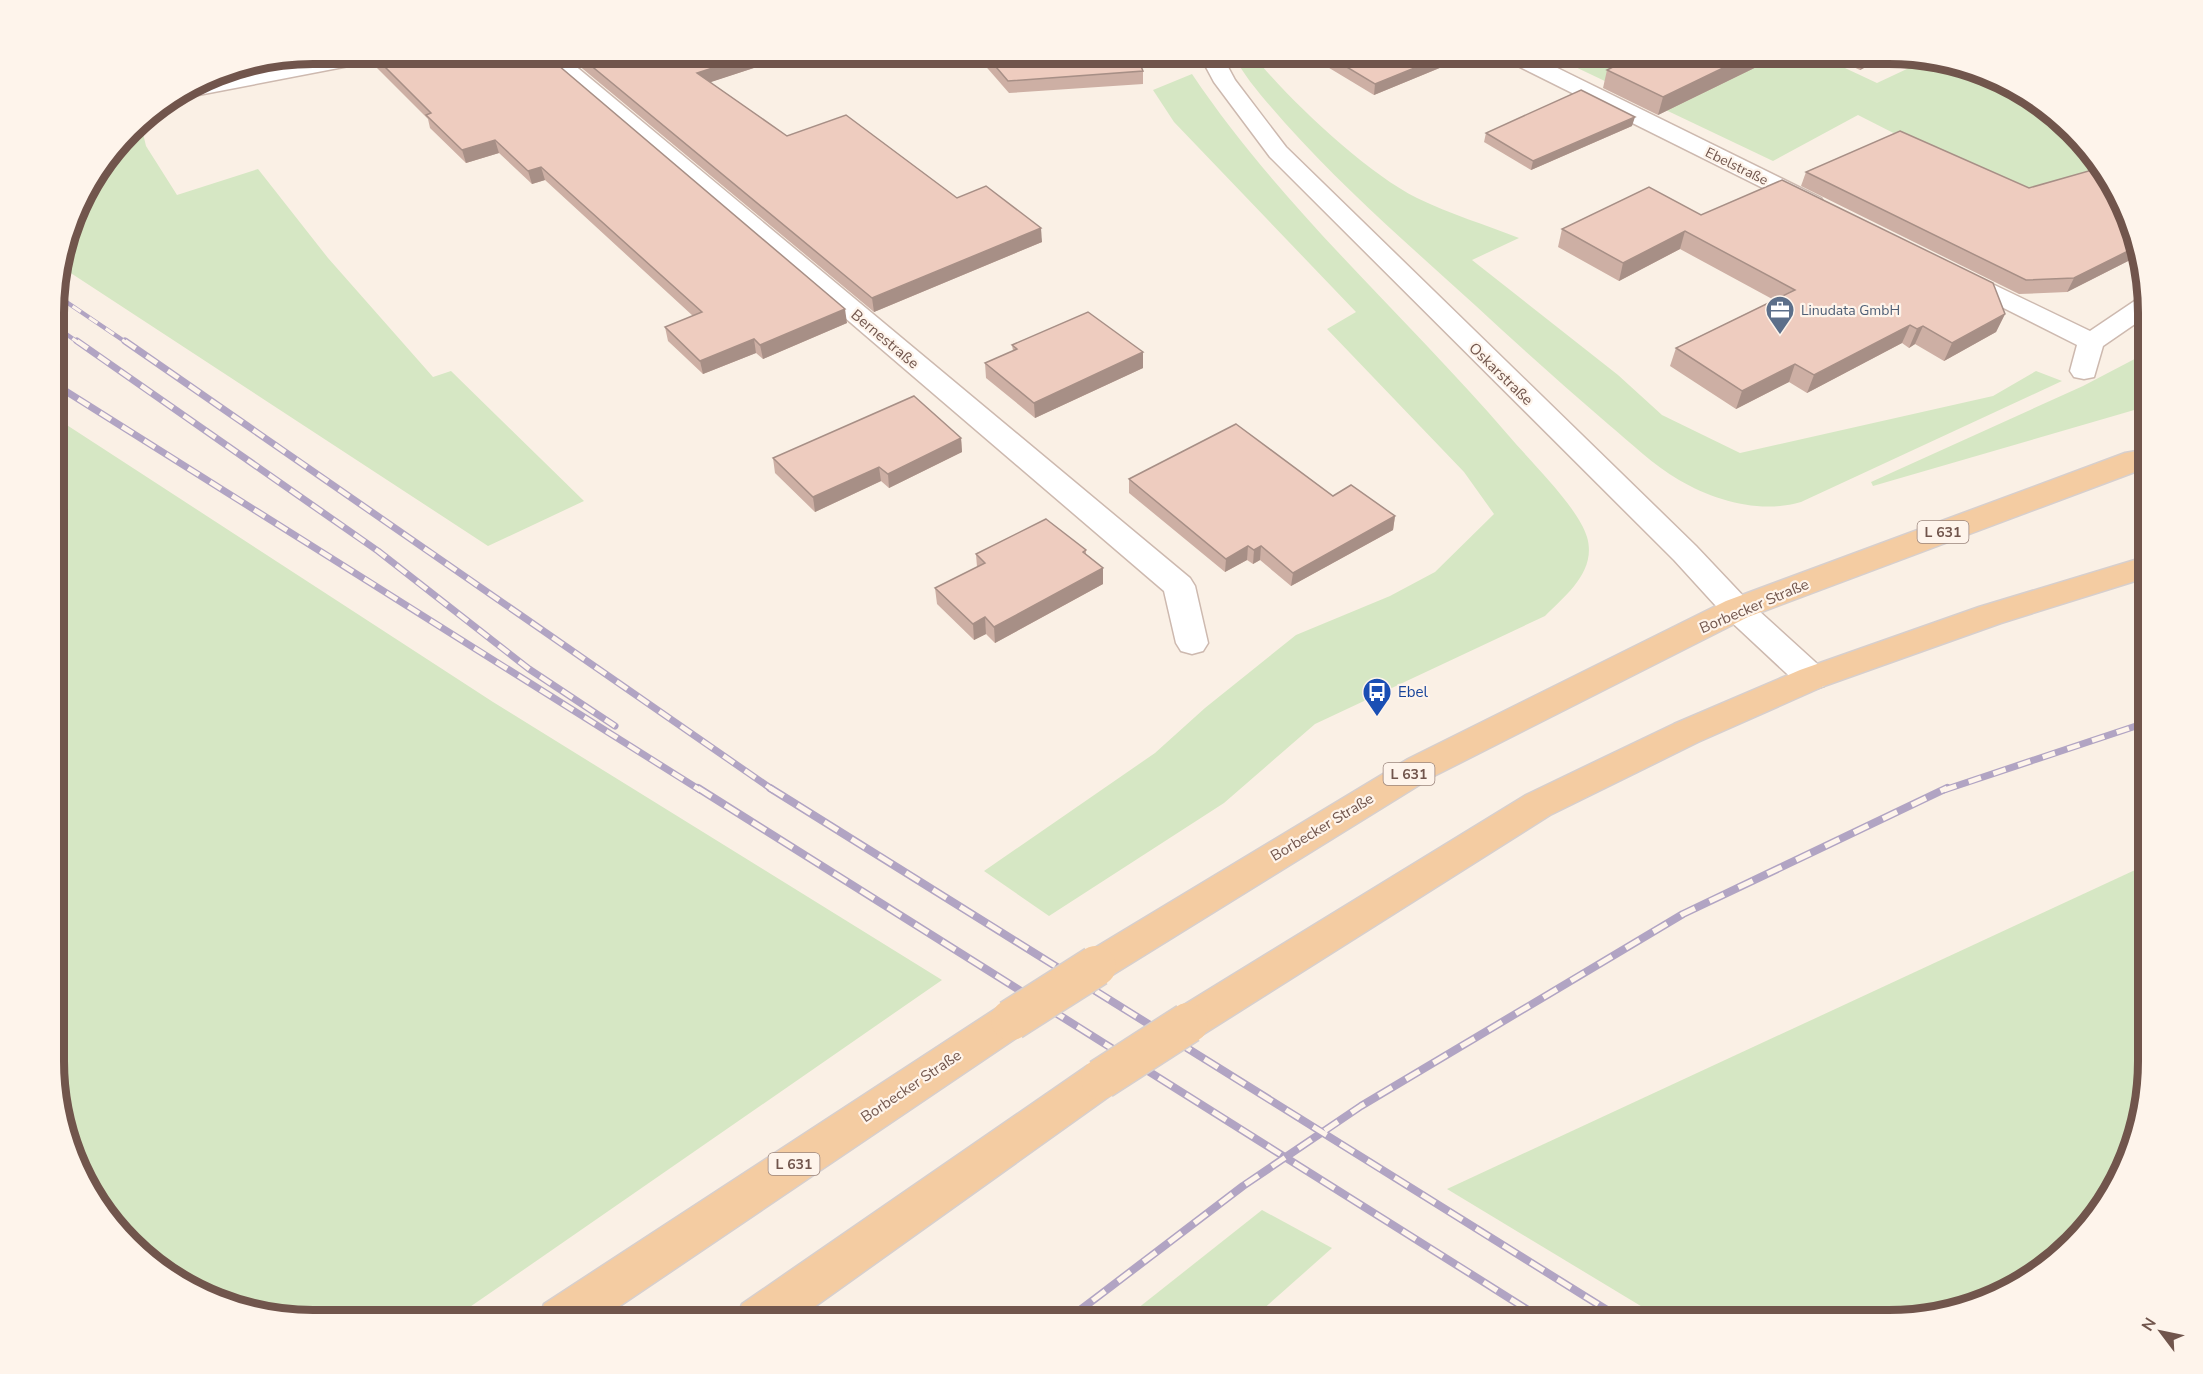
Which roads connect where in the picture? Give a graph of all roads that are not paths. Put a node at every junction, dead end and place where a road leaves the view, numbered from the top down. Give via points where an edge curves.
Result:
1 (327, 64) edge
2 (561, 64) edge
3 (1215, 64) edge
4 (1532, 64) edge
5 (213, 85) edge
6 (1834, 214) edge
7 (1941, 267) edge
8 (2138, 311) edge
9 (2091, 342) junction
10 (2084, 371) dead end
11 (2138, 460) edge
12 (2138, 569) edge
13 (1737, 609) junction
14 (1192, 643) dead end
15 (1812, 678) junction
16 (575, 1310) edge
17 (772, 1310) edge

1 - 5 street
2 - 14 street, Bernestraße via 1179,586
3 - 13 street, Oskarstraße via 1278,152 1677,545
4 - 6 street, Ebelstraße
7 - 9 street
8 - 9 street
9 - 10 street
11 - 13 main road, Borbecker Straße / L 631
12 - 15 main road via 1990,615
13 - 15 street, Oskarstraße
13 - 16 main road, Borbecker Straße / L 631, bridge via 1420,768 1011,1020
15 - 17 main road, bridge via 1686,733 1538,805 1101,1079

